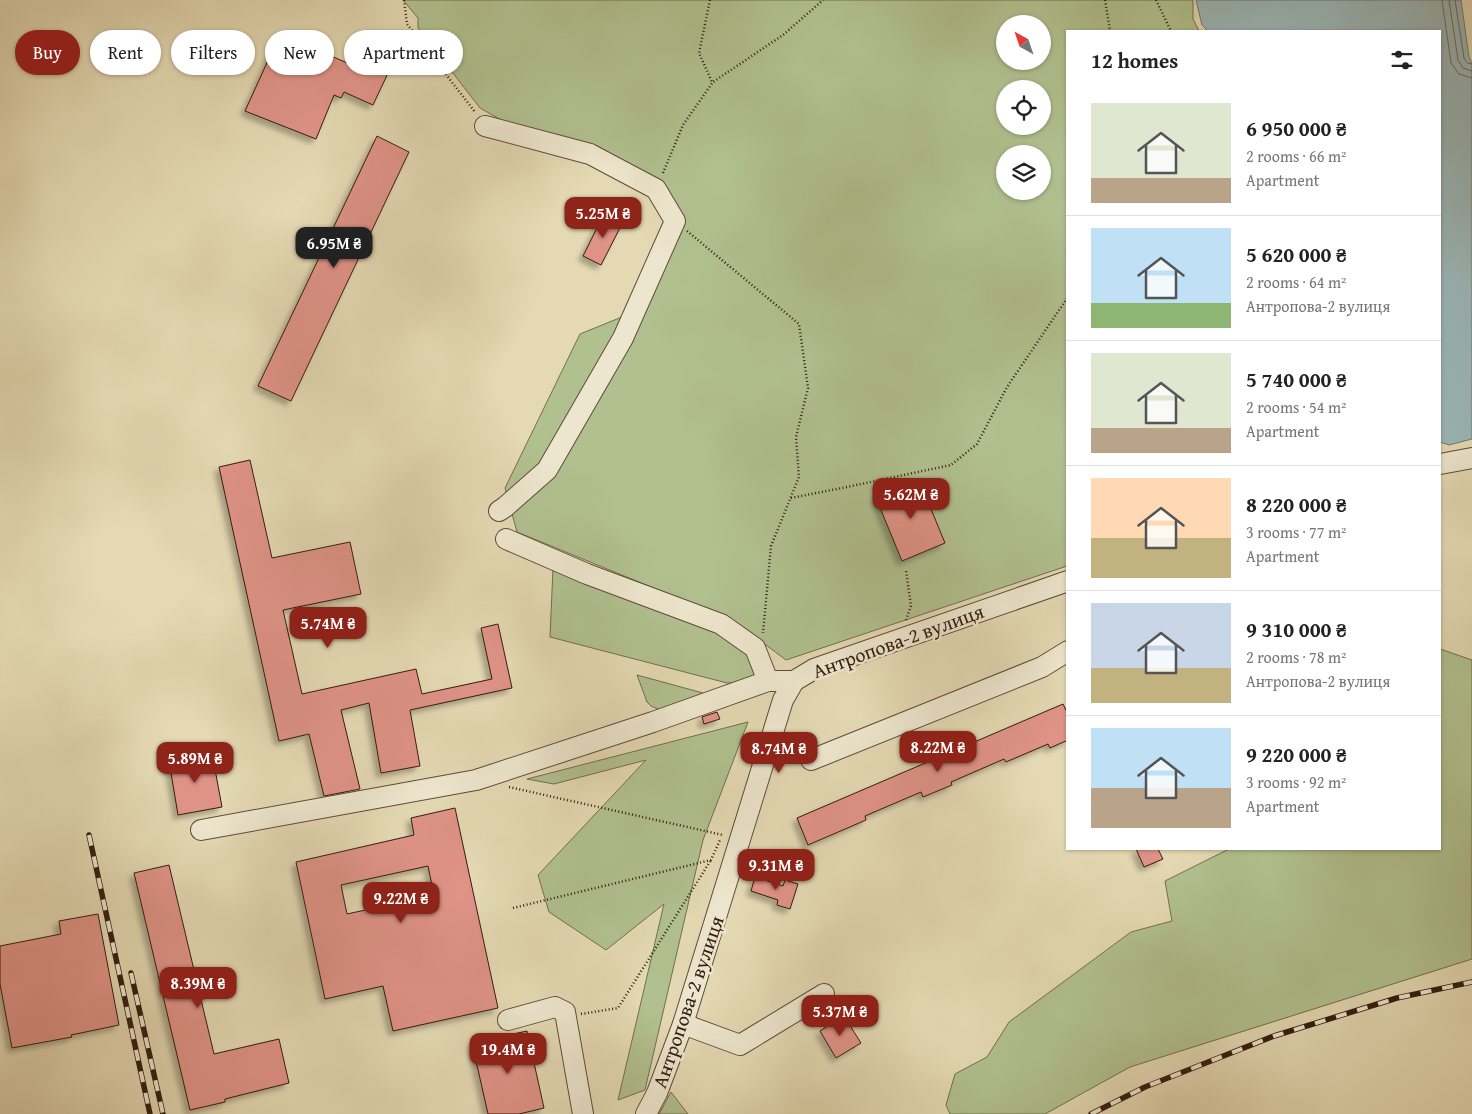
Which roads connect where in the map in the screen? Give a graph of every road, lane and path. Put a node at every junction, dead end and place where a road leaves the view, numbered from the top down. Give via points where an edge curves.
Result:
1 (404, 0) edge
2 (710, 0) edge
3 (823, 0) edge
4 (1105, 0) edge
5 (1156, 0) edge
6 (1110, 30) edge
7 (1171, 30) edge
8 (713, 82) junction
9 (485, 126) joint
10 (656, 189) junction
11 (675, 221) junction
12 (1066, 299) edge
13 (1472, 458) edge
14 (1441, 464) edge
15 (790, 498) junction
16 (499, 510) dead end
17 (506, 539) dead end
18 (906, 570) dead end
19 (1066, 582) edge
20 (898, 640) junction
21 (755, 648) junction
22 (1066, 652) edge
23 (768, 680) junction
24 (794, 681) junction
25 (811, 760) dead end
26 (504, 786) dead end
27 (201, 830) dead end
28 (711, 860) junction
29 (513, 908) dead end
30 (824, 994) dead end
31 (566, 1017) junction
32 (508, 1020) dead end
33 (683, 1024) junction
34 (583, 1114) edge
35 (646, 1114) edge

1 - 9 path via 406,24
2 - 8 path via 699,53
3 - 8 path via 783,35
4 - 6 path
5 - 7 path
8 - 10 path via 683,125
9 - 10 street via 590,154
10 - 11 street
11 - 15 path via 799,324 808,388 796,437 799,477
11 - 16 street via 623,338 547,470
12 - 15 path via 1007,387 978,444 951,465
13 - 14 street
15 - 21 path via 771,546 764,632
17 - 21 street via 587,574 721,624
18 - 20 path via 911,606
19 - 20 street, Антропова-2 вулиця
20 - 24 street, Антропова-2 вулиця via 814,669
21 - 23 street
22 - 25 street via 1042,667
23 - 24 street
23 - 27 street via 476,780
24 - 33 street, Антропова-2 вулиця via 783,700
26 - 28 path via 723,835
28 - 29 path
28 - 31 path via 618,1008
30 - 33 street via 740,1045
31 - 32 street via 565,1012 555,1007
31 - 34 street
33 - 35 street, Антропова-2 вулиця via 657,1094

